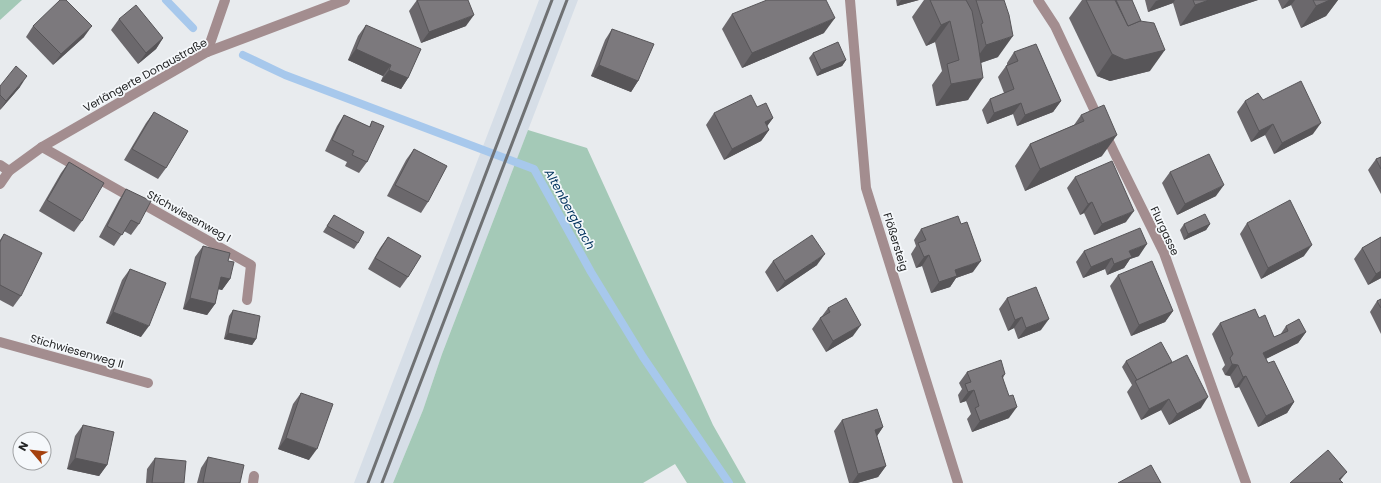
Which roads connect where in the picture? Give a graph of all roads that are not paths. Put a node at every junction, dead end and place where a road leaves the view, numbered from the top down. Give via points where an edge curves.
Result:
1 (225, 0) edge
2 (346, 0) edge
3 (850, 0) edge
4 (1038, 0) edge
5 (207, 52) junction
6 (42, 147) junction
7 (4, 168) edge
8 (0, 184) edge
9 (246, 300) dead end
10 (0, 342) edge
11 (148, 384) dead end
12 (958, 483) edge
13 (1246, 483) edge

1 - 5 street
2 - 5 street, Verlängerte Donaustraße
3 - 12 street, Flößersteig via 866,188
4 - 13 street, Flurgasse via 1055,26 1164,253
5 - 6 street, Verlängerte Donaustraße
6 - 7 street, Verlängerte Donaustraße
6 - 9 street, Stichwiesenweg I via 251,265
7 - 8 street
10 - 11 street, Stichwiesenweg II

